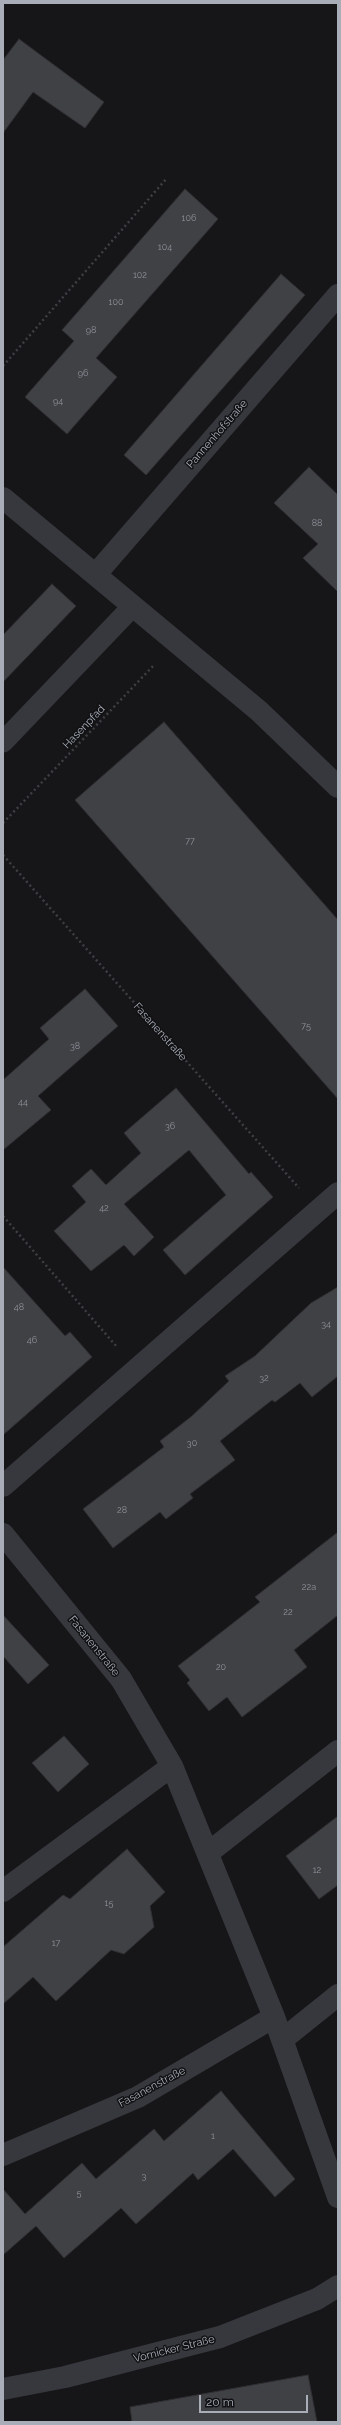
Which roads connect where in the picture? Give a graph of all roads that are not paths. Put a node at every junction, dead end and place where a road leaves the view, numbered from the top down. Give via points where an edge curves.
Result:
1 (338, 294) edge
2 (3, 498) edge
3 (96, 574) junction
4 (133, 606) junction
5 (3, 742) edge
6 (337, 785) edge
7 (338, 1193) edge
8 (3, 1486) edge
9 (3, 1534) edge
10 (338, 1751) edge
11 (172, 1766) junction
12 (208, 1853) junction
13 (3, 1891) edge
14 (338, 1996) edge
15 (274, 2017) junction
16 (282, 2040) junction
17 (3, 2155) edge
18 (338, 2197) edge
19 (338, 2286) edge
20 (3, 2389) edge

1 - 3 street, Pannenhofstraße
2 - 3 street
3 - 4 street
4 - 5 lane
4 - 6 street via 259,711
7 - 8 street
9 - 11 street, Fasanenstraße via 121,1679
10 - 12 street
11 - 12 street, Fasanenstraße
11 - 13 street
12 - 15 street, Fasanenstraße
14 - 16 street
15 - 16 street, Fasanenstraße
15 - 17 street, Fasanenstraße via 138,2097
16 - 18 street, Fasanenstraße
19 - 20 street, Vornicker Straße via 317,2299 220,2337 65,2377

